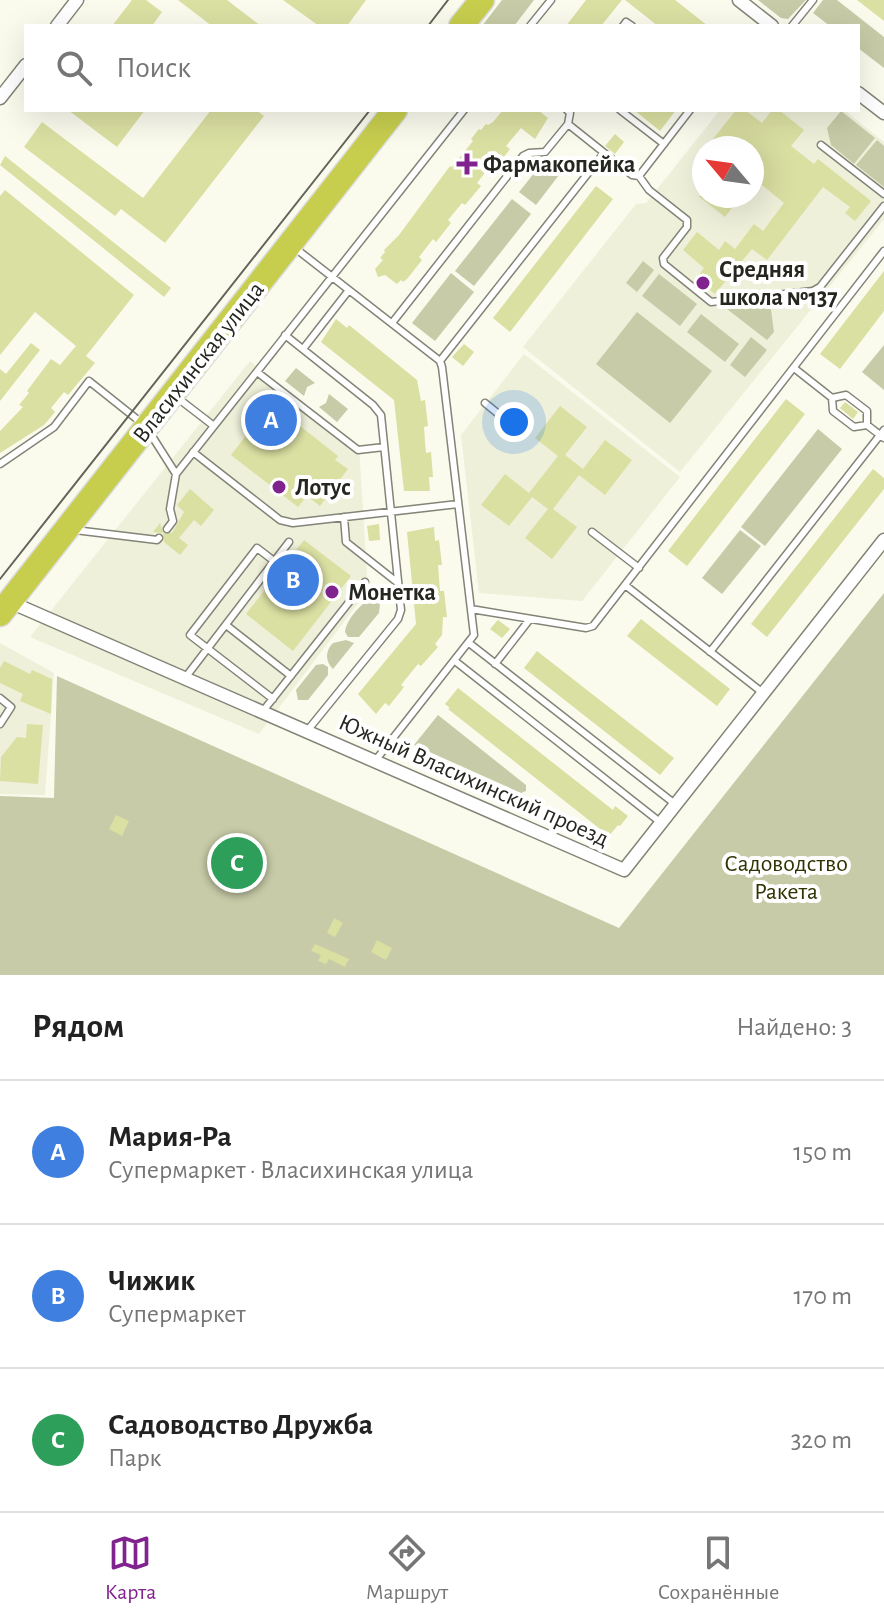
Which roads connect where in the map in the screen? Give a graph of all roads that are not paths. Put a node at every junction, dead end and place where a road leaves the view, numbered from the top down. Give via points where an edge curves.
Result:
1 (77, 0) edge
2 (482, 0) edge
3 (551, 0) edge
4 (739, 0) edge
5 (813, 0) edge
6 (764, 23) edge
7 (59, 24) edge
8 (463, 24) edge
9 (532, 24) edge
10 (794, 24) edge
11 (24, 68) edge
12 (860, 95) edge
13 (0, 98) edge
14 (393, 112) edge
15 (462, 112) edge
16 (569, 112) edge
17 (623, 112) edge
18 (688, 112) edge
19 (884, 113) edge
20 (568, 124) junction
21 (664, 144) junction
22 (821, 145) dead end
23 (604, 153) junction
24 (639, 176) junction
25 (884, 194) edge
26 (884, 206) edge
27 (290, 244) junction
28 (884, 251) edge
29 (332, 276) junction
30 (349, 290) junction
31 (392, 323) junction
32 (285, 335) junction
33 (303, 349) junction
34 (440, 361) junction
35 (794, 368) junction
36 (257, 372) junction
37 (173, 394) junction
38 (832, 398) junction
39 (485, 403) dead end
40 (867, 425) junction
41 (214, 426) junction
42 (146, 428) junction
43 (523, 434) dead end
44 (883, 434) edge
45 (384, 447) junction
46 (193, 452) junction
47 (0, 464) edge
48 (176, 474) junction
49 (458, 504) junction
50 (391, 511) junction
51 (344, 517) junction
52 (67, 529) junction
53 (167, 529) dead end
54 (592, 532) dead end
55 (159, 538) dead end
56 (884, 540) edge
57 (289, 542) dead end
58 (274, 561) junction
59 (639, 568) junction
60 (365, 582) dead end
61 (398, 583) junction
62 (625, 585) junction
63 (5, 608) edge
64 (471, 609) junction
65 (530, 619) junction
66 (226, 625) junction
67 (469, 643) junction
68 (208, 648) junction
69 (710, 652) junction
70 (455, 661) junction
71 (495, 664) junction
72 (291, 676) junction
73 (185, 678) junction
74 (763, 693) junction
75 (0, 698) edge
76 (273, 699) junction
77 (262, 712) junction
78 (0, 724) edge
79 (307, 731) junction
80 (375, 761) junction
81 (675, 804) junction
82 (660, 822) junction

1 - 7 street
2 - 8 highway
3 - 9 lane
4 - 6 street
5 - 10 lane
11 - 13 street
12 - 19 street
14 - 27 highway, Власихинская улица
15 - 29 lane
16 - 20 lane
17 - 21 lane
18 - 21 lane
20 - 23 lane
20 - 31 lane via 545,152 523,156
21 - 24 lane
22 - 25 lane
23 - 24 lane
23 - 34 lane
24 - 26 lane via 688,223 664,264 711,302 813,291
27 - 29 lane
27 - 37 highway, Власихинская улица
28 - 35 lane
29 - 30 lane
29 - 32 lane
30 - 31 lane
30 - 33 lane
31 - 34 lane
32 - 33 lane
32 - 36 lane
33 - 45 lane via 373,405 381,415
34 - 49 lane
35 - 38 lane
35 - 59 lane
36 - 41 lane
36 - 45 lane via 358,450
37 - 41 lane
37 - 42 highway, Власихинская улица
38 - 40 lane via 833,411 854,427
38 - 40 lane via 846,395 867,411
39 - 43 lane
40 - 44 lane
41 - 46 lane
42 - 47 lane via 89,381 54,427
42 - 48 lane
42 - 52 highway, Власихинская улица
44 - 69 lane
45 - 50 lane
46 - 48 lane
46 - 51 lane via 280,520
48 - 53 lane via 173,521
49 - 50 lane
49 - 64 lane
50 - 51 lane
50 - 61 lane
51 - 61 lane via 346,542
52 - 55 lane
52 - 63 highway, Власихинская улица
54 - 59 lane
56 - 74 street, Южный Власихинский проезд
57 - 58 lane
58 - 66 lane
58 - 68 lane via 257,548 190,635
59 - 62 lane
60 - 72 lane
61 - 79 lane via 398,619
62 - 65 lane via 593,626
62 - 69 lane
63 - 73 street, Южный Власихинский проезд
64 - 65 lane
64 - 67 lane via 474,635
65 - 71 lane
66 - 68 lane
66 - 72 lane
67 - 70 lane
67 - 71 lane
68 - 73 lane
68 - 76 lane
69 - 74 lane
70 - 80 lane
70 - 82 lane
71 - 81 lane
72 - 76 lane
73 - 77 street, Южный Власихинский проезд
74 - 81 street, Южный Власихинский проезд
75 - 78 lane via 11,707
76 - 77 lane
77 - 79 street, Южный Власихинский проезд
79 - 80 street, Южный Власихинский проезд
80 - 82 street, Южный Власихинский проезд via 624,870
81 - 82 street, Южный Власихинский проезд

